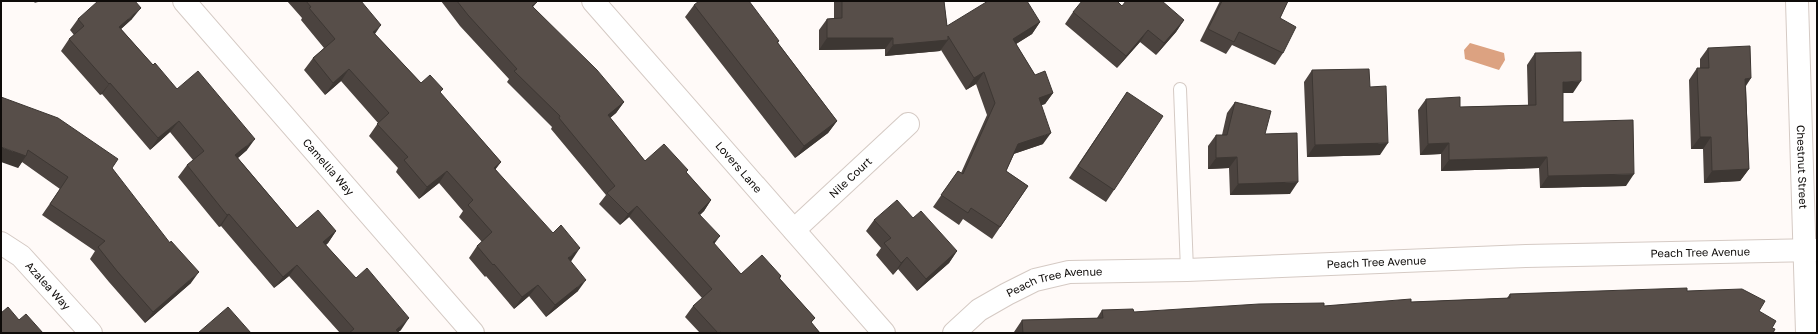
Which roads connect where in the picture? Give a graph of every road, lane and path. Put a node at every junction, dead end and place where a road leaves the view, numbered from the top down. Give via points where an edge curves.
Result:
1 (184, 1) edge
2 (593, 1) edge
3 (1797, 1) edge
4 (1180, 89) dead end
5 (908, 124) dead end
6 (794, 230) junction
7 (1, 243) edge
8 (1811, 250) edge
9 (1187, 270) junction
10 (91, 333) edge
11 (473, 333) edge
12 (884, 333) edge
13 (954, 333) edge
14 (1807, 333) edge

1 - 11 street, Camellia Way
2 - 6 street, Lovers Lane
3 - 8 street, Chestnut Street
4 - 9 lane
5 - 6 street, Nile Court
6 - 12 street, Lovers Lane
7 - 10 street, Azalea Way via 21,256
8 - 9 street, Peach Tree Avenue via 1526,256
8 - 14 street, Chestnut Street
9 - 13 street, Peach Tree Avenue via 1069,272 1035,280 979,310

